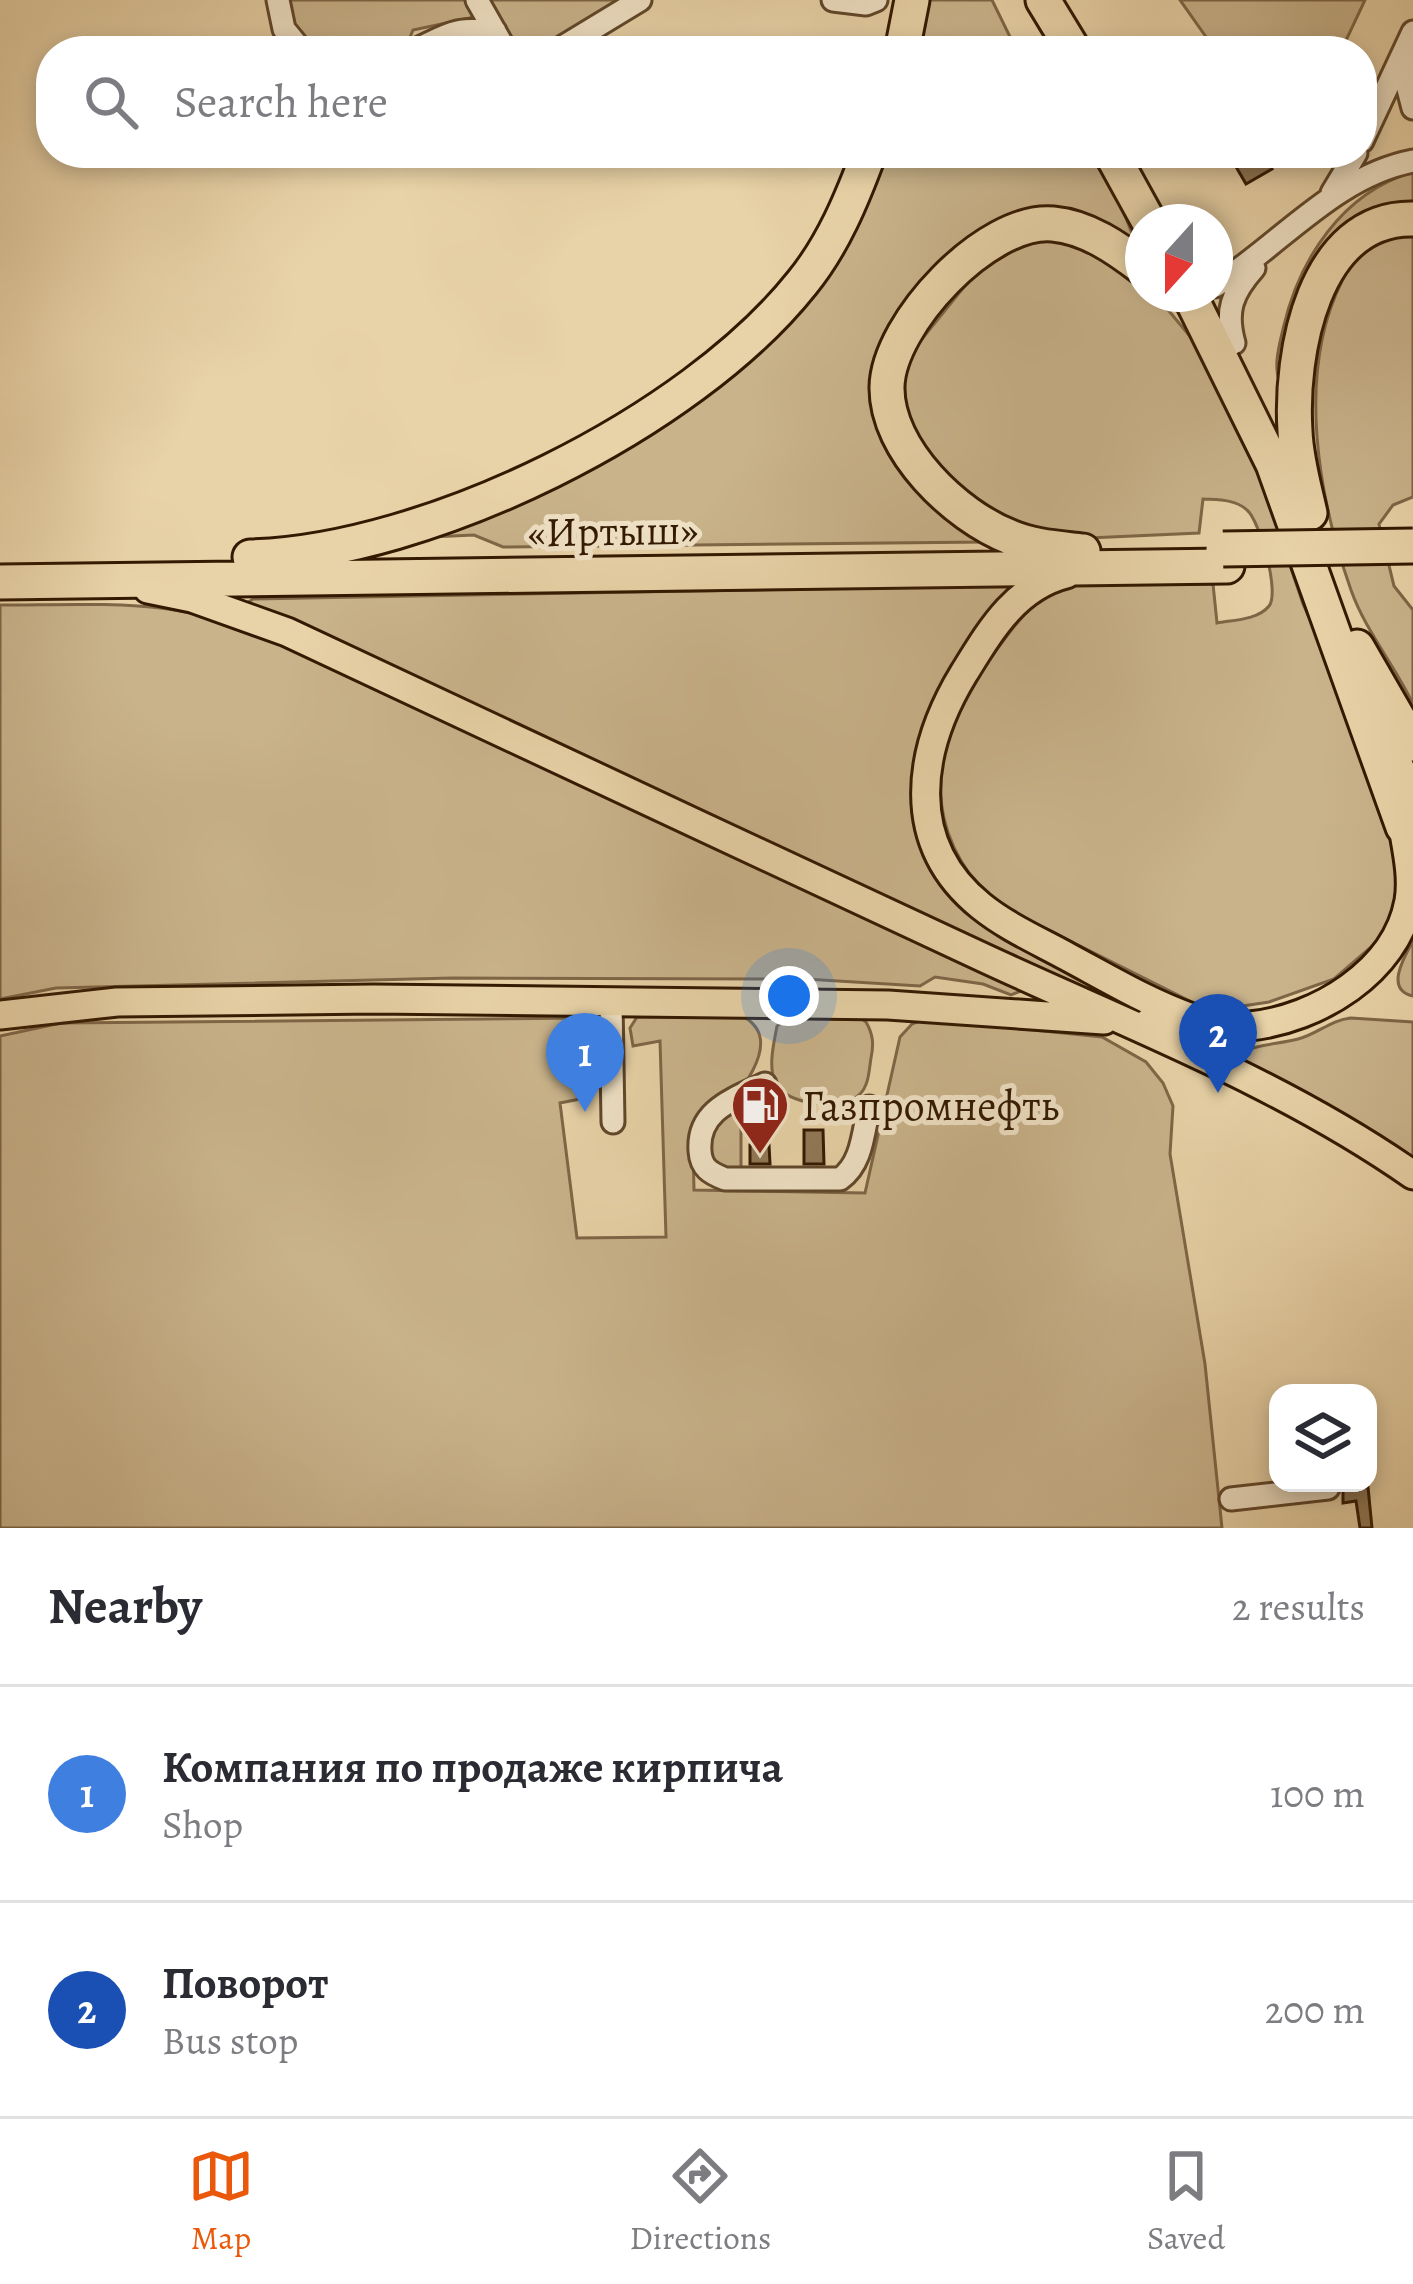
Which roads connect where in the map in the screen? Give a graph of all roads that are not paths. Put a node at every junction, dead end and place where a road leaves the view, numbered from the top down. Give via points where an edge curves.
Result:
1 (278, 0) edge
2 (477, 0) edge
3 (640, 0) edge
4 (833, 0) edge
5 (877, 0) edge
6 (912, 0) edge
7 (1030, 0) edge
8 (1043, 0) edge
9 (1413, 32) edge
10 (290, 36) edge
11 (438, 36) edge
12 (486, 36) edge
13 (498, 36) edge
14 (581, 36) edge
15 (905, 36) edge
16 (1048, 36) edge
17 (1065, 36) edge
18 (1413, 44) edge
19 (1413, 108) edge
20 (1377, 109) edge
21 (1413, 161) edge
22 (861, 168) edge
23 (1120, 168) edge
24 (1139, 168) edge
25 (1347, 168) edge
26 (1325, 203) junction
27 (1139, 204) edge
28 (1158, 204) edge
29 (1413, 219) edge
30 (1272, 247) junction
31 (1125, 256) edge
32 (1233, 260) edge
33 (1233, 271) edge
34 (1206, 312) edge
35 (1226, 347) junction
36 (1312, 521) junction
37 (1413, 546) edge
38 (1225, 558) junction
39 (1094, 560) junction
40 (1413, 563) edge
41 (0, 568) edge
42 (0, 585) edge
43 (1360, 656) junction
44 (1413, 744) edge
45 (1410, 828) edge
46 (610, 1002) junction
47 (0, 1015) edge
48 (1127, 1022) junction
49 (1219, 1026) junction
50 (765, 1084) dead end
51 (869, 1107) dead end
52 (613, 1122) dead end
53 (1413, 1175) edge
54 (1293, 1492) edge
55 (1231, 1499) dead end

1 - 10 street
2 - 13 street
3 - 14 street
4 - 5 street
6 - 15 highway
7 - 16 highway
8 - 17 highway
9 - 20 street
11 - 12 street via 462,28
18 - 19 street via 1406,81
21 - 26 street via 1368,175
22 - 41 highway via 823,254 763,325 658,408 525,481 413,527 294,555
23 - 27 highway
24 - 28 highway
25 - 26 street
26 - 30 street
29 - 36 highway via 1376,225 1352,240 1310,313 1294,406
30 - 32 street
30 - 33 street
30 - 35 street via 1231,301
31 - 39 highway via 1069,226 1020,227 987,244 937,291 907,328 888,372 896,430 948,496 1005,536
34 - 35 highway
35 - 36 highway via 1273,421
35 - 45 highway
36 - 43 highway
37 - 38 highway, bridge
38 - 39 highway, «Иртыш»
38 - 40 highway
39 - 41 highway, «Иртыш»
39 - 42 highway, «Иртыш»
39 - 49 main road via 1018,597 986,636 933,733 925,792 931,827 952,876 997,918 1152,1001
42 - 48 main road via 148,589 254,619
43 - 44 highway
43 - 45 main road
45 - 49 main road via 1409,901 1374,965 1299,1014
46 - 47 main road via 117,1002
46 - 48 main road via 888,1005
46 - 52 street
48 - 49 main road
48 - 53 main road via 1260,1084
50 - 51 street via 705,1121 701,1163 711,1174 839,1179 851,1171
54 - 55 street

